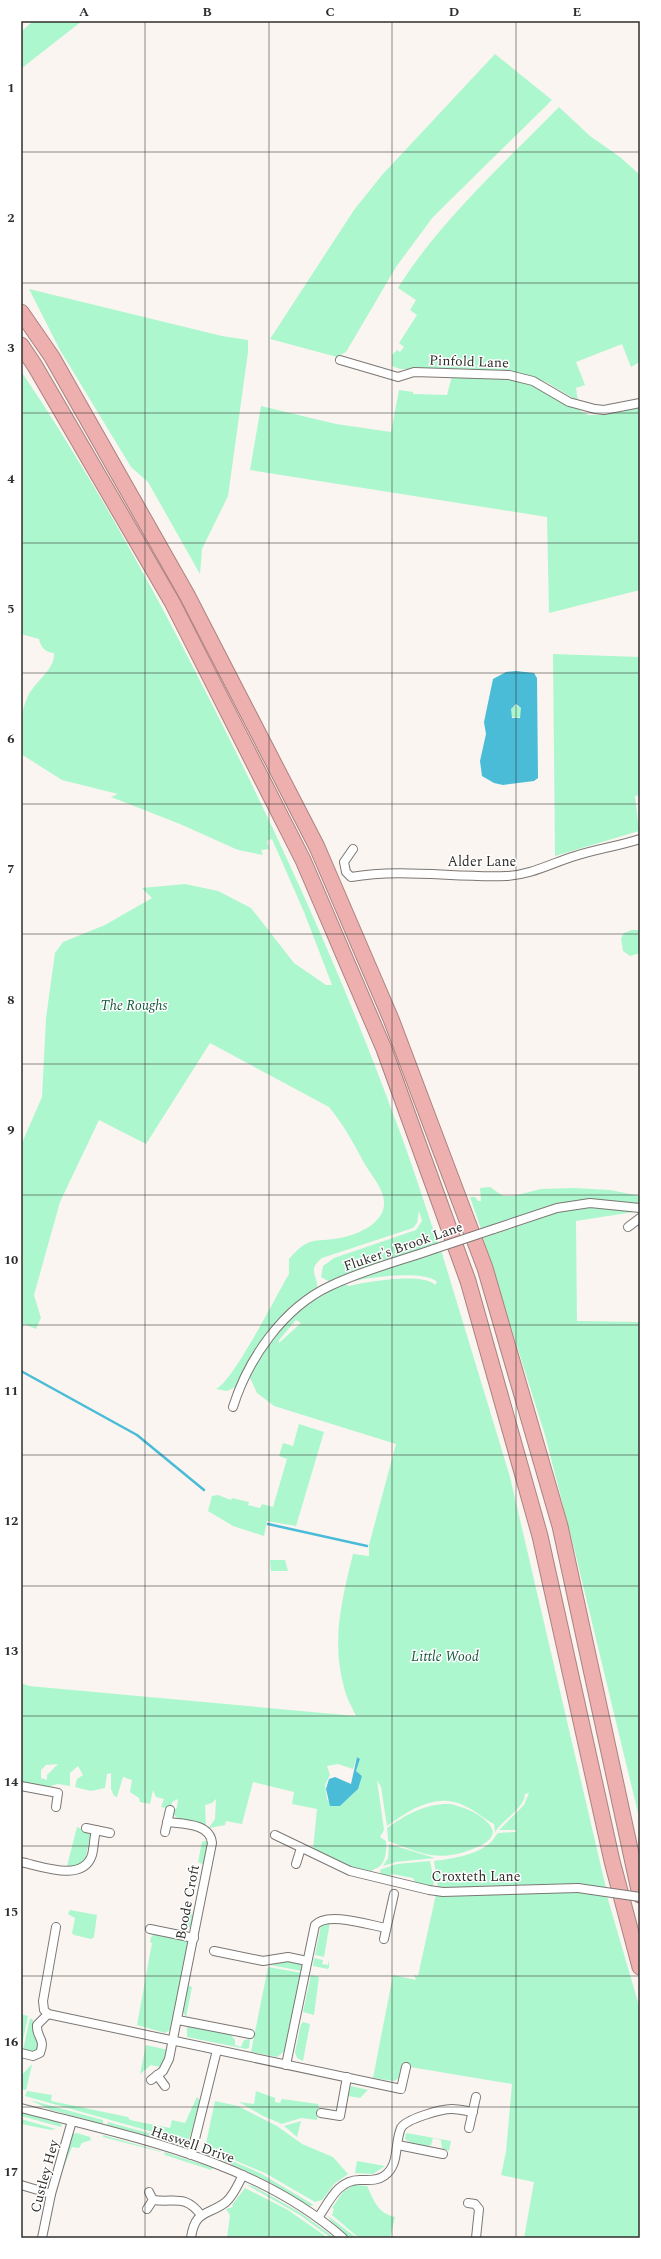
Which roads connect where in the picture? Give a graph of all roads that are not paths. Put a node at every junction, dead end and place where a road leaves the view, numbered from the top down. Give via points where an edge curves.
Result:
1 (21, 312) edge
2 (21, 345) edge
3 (340, 360) dead end
4 (640, 403) edge
5 (640, 839) edge
6 (353, 849) dead end
7 (640, 1208) edge
8 (640, 1218) edge
9 (628, 1227) dead end
10 (233, 1407) dead end
11 (21, 1786) edge
12 (56, 1807) dead end
13 (170, 1810) dead end
14 (167, 1822) junction
15 (86, 1828) dead end
16 (96, 1830) junction
17 (165, 1832) dead end
18 (110, 1833) dead end
19 (274, 1835) dead end
20 (301, 1848) junction
21 (21, 1862) edge
22 (296, 1864) dead end
23 (394, 1894) dead end
24 (640, 1896) edge
25 (56, 1927) dead end
26 (386, 1928) junction
27 (150, 1929) dead end
28 (194, 1938) junction
29 (384, 1939) dead end
30 (214, 1951) dead end
31 (307, 1961) junction
32 (640, 1967) edge
33 (48, 2014) junction
34 (178, 2020) junction
35 (250, 2034) dead end
36 (173, 2042) junction
37 (217, 2050) junction
38 (21, 2053) edge
39 (286, 2065) junction
40 (406, 2067) dead end
41 (347, 2077) junction
42 (165, 2086) dead end
43 (476, 2097) dead end
44 (21, 2108) edge
45 (473, 2112) junction
46 (321, 2113) dead end
47 (72, 2121) junction
48 (469, 2128) dead end
49 (436, 2143) dead end
50 (398, 2145) junction
51 (191, 2155) junction
52 (243, 2175) junction
53 (21, 2185) edge
54 (51, 2194) junction
55 (468, 2202) dead end
56 (147, 2209) dead end
57 (201, 2215) junction
58 (318, 2218) junction
59 (42, 2238) edge
60 (191, 2238) edge
61 (343, 2238) edge
62 (476, 2238) edge

1 - 24 highway via 52,357 187,595 318,847 391,1019 485,1268 560,1526
2 - 32 highway via 176,609 303,860 384,1049 468,1281 540,1536 612,1861
3 - 4 street, Pinfold Lane via 398,377 414,372 509,375 533,381 568,402 595,409
5 - 6 street, Alder Lane via 576,856 536,871 505,876 428,873 370,874 352,877 346,872 344,862
7 - 10 street, Fluker's Brook Lane, bridge via 590,1203 557,1208 345,1280 312,1297 282,1321 256,1354 243,1378
8 - 9 street
11 - 12 street via 59,1790
13 - 14 street
14 - 17 street
14 - 28 street, Boode Croft via 200,1827 212,1838
15 - 16 street
16 - 18 street
16 - 21 street via 91,1856 82,1868 73,1872
19 - 20 street, Croxteth Lane
20 - 22 street
20 - 24 street, Croxteth Lane, bridge via 350,1871 429,1890 578,1888
23 - 26 street
25 - 33 street via 42,2001
26 - 29 street
26 - 31 street via 330,1918 318,1920 313,1930
27 - 28 street
28 - 34 street, Boode Croft
30 - 31 street via 259,1961 288,1957
31 - 39 street
33 - 36 street
33 - 38 street via 36,2025 43,2042 40,2053 33,2056
34 - 35 street
34 - 36 street, Boode Croft
36 - 37 street
36 - 42 street, Boode Croft via 167,2066 154,2078
37 - 39 street
37 - 51 street
39 - 41 street
40 - 41 street via 401,2089
41 - 46 street via 340,2116
43 - 45 street
44 - 47 street, Haswell Drive
45 - 48 street
45 - 50 street via 448,2109 410,2120 401,2129
47 - 51 street, Haswell Drive
47 - 54 street, Custley Hey
49 - 50 street via 439,2153
50 - 58 street via 389,2172 373,2180 344,2183
51 - 52 street, Haswell Drive
52 - 57 street via 227,2201
52 - 58 street, Haswell Drive via 275,2191
53 - 54 street
54 - 59 street, Custley Hey
55 - 62 street via 475,2204 479,2209
56 - 57 street via 151,2196 180,2199 191,2204
57 - 60 street via 194,2226
58 - 61 street, Haswell Drive

